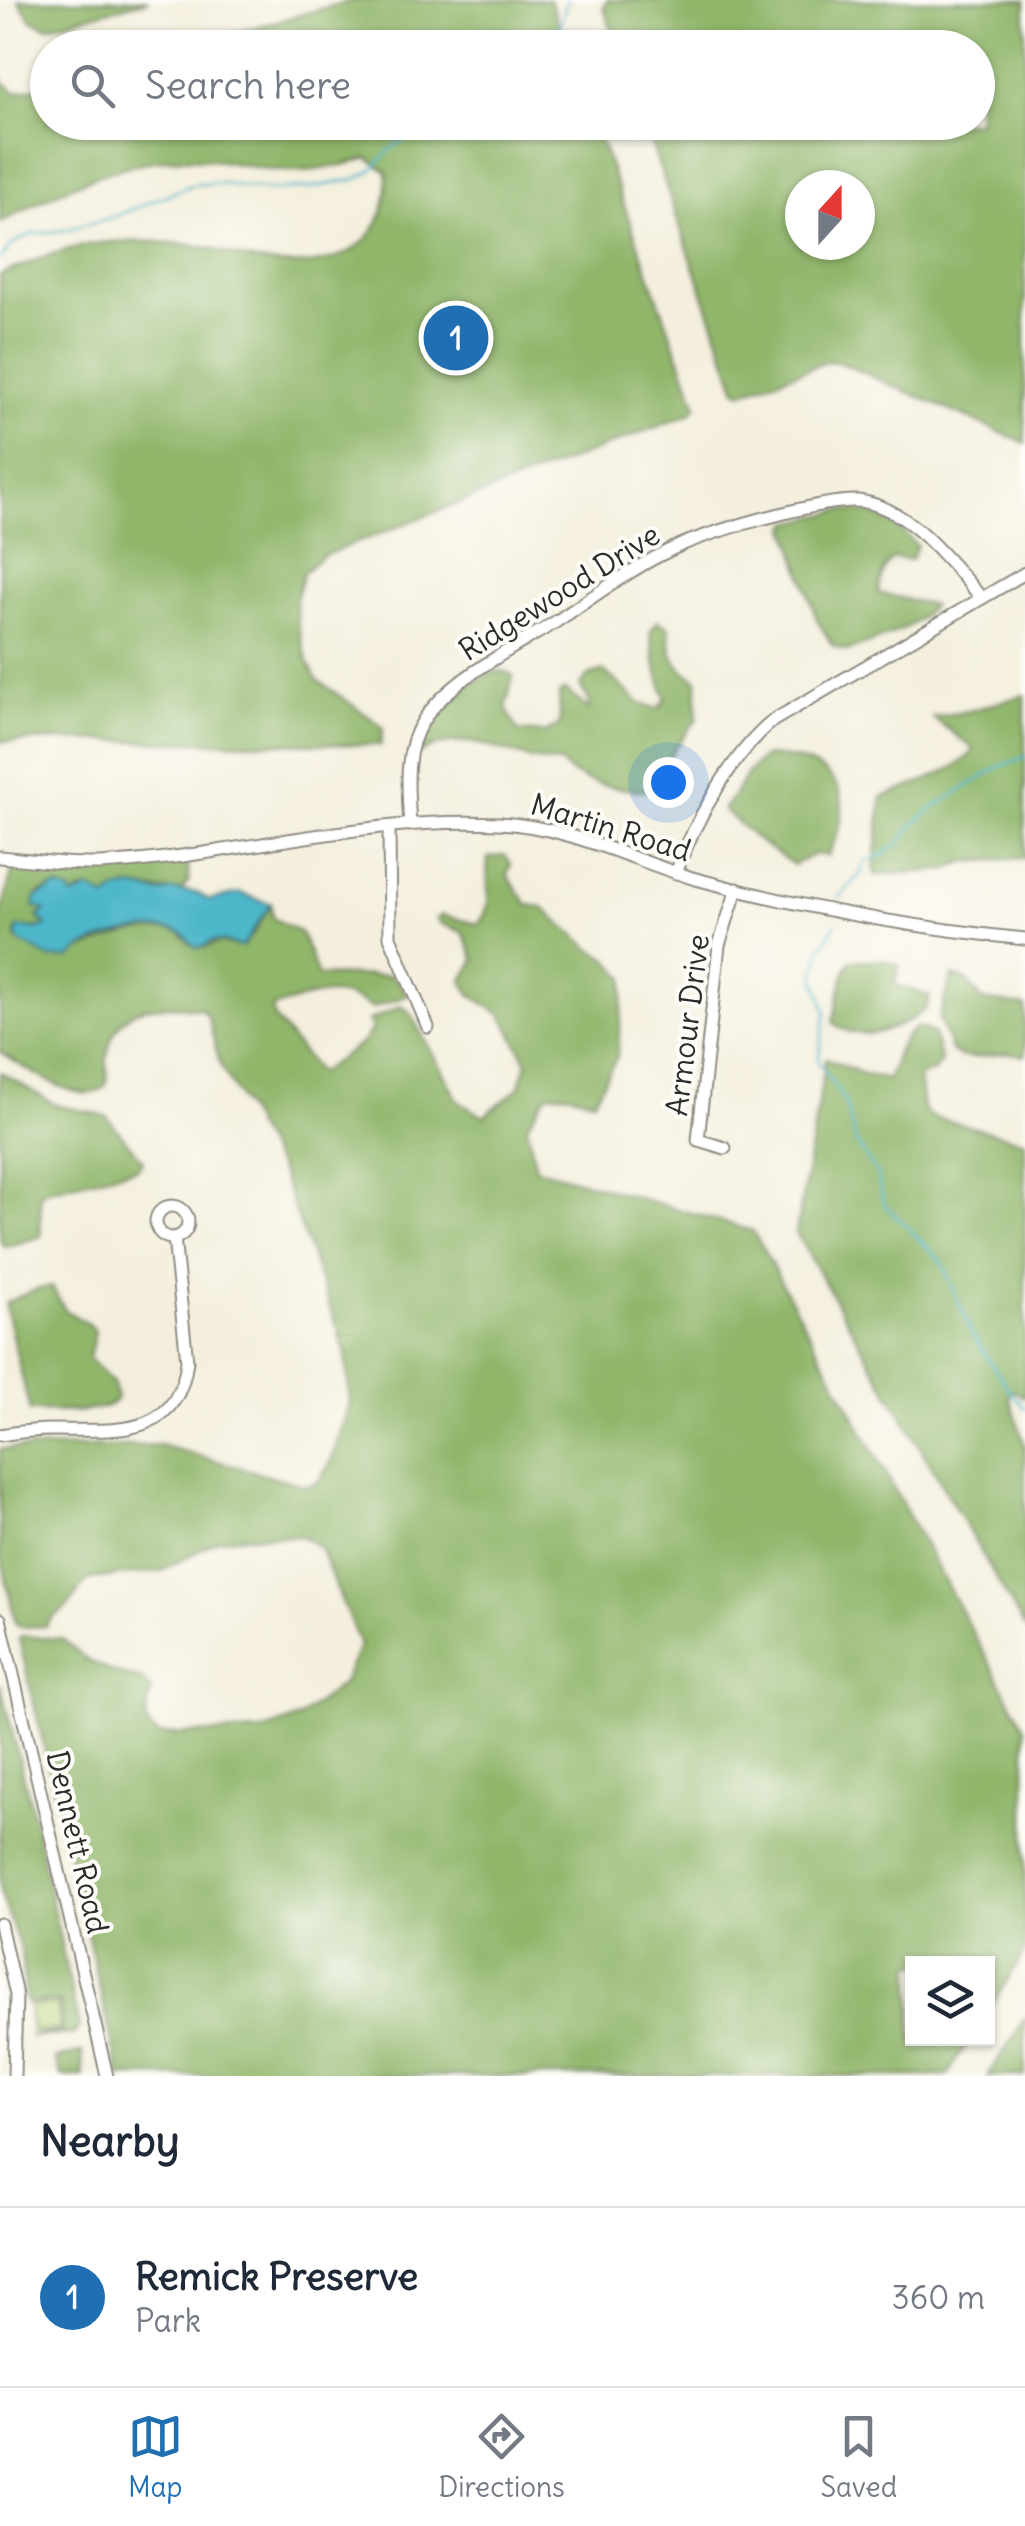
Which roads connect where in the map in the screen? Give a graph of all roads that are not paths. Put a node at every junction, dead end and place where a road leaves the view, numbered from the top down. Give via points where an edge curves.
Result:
1 (1025, 573) edge
2 (981, 597) junction
3 (410, 825) junction
4 (389, 826) junction
5 (0, 857) edge
6 (676, 873) junction
7 (737, 889) junction
8 (1025, 939) edge
9 (428, 1027) dead end
10 (724, 1148) dead end
11 (174, 1238) dead end
12 (0, 1435) edge
13 (0, 1618) edge
14 (0, 1924) edge
15 (14, 2076) edge
16 (107, 2076) edge

1 - 2 street
2 - 3 street, Ridgewood Drive via 910,524 858,500 678,546 439,702 411,748
2 - 6 street via 751,739 684,848
3 - 4 street, Martin Road
3 - 6 street, Martin Road via 532,826
4 - 5 street, Martin Road via 123,862
4 - 9 street via 390,938
6 - 7 street, Martin Road
7 - 8 street, Martin Road
7 - 10 street, Armour Drive via 719,945 698,1140
11 - 12 street via 187,1361 166,1410 124,1430
13 - 16 street, Dennett Road
14 - 15 street via 16,1995

